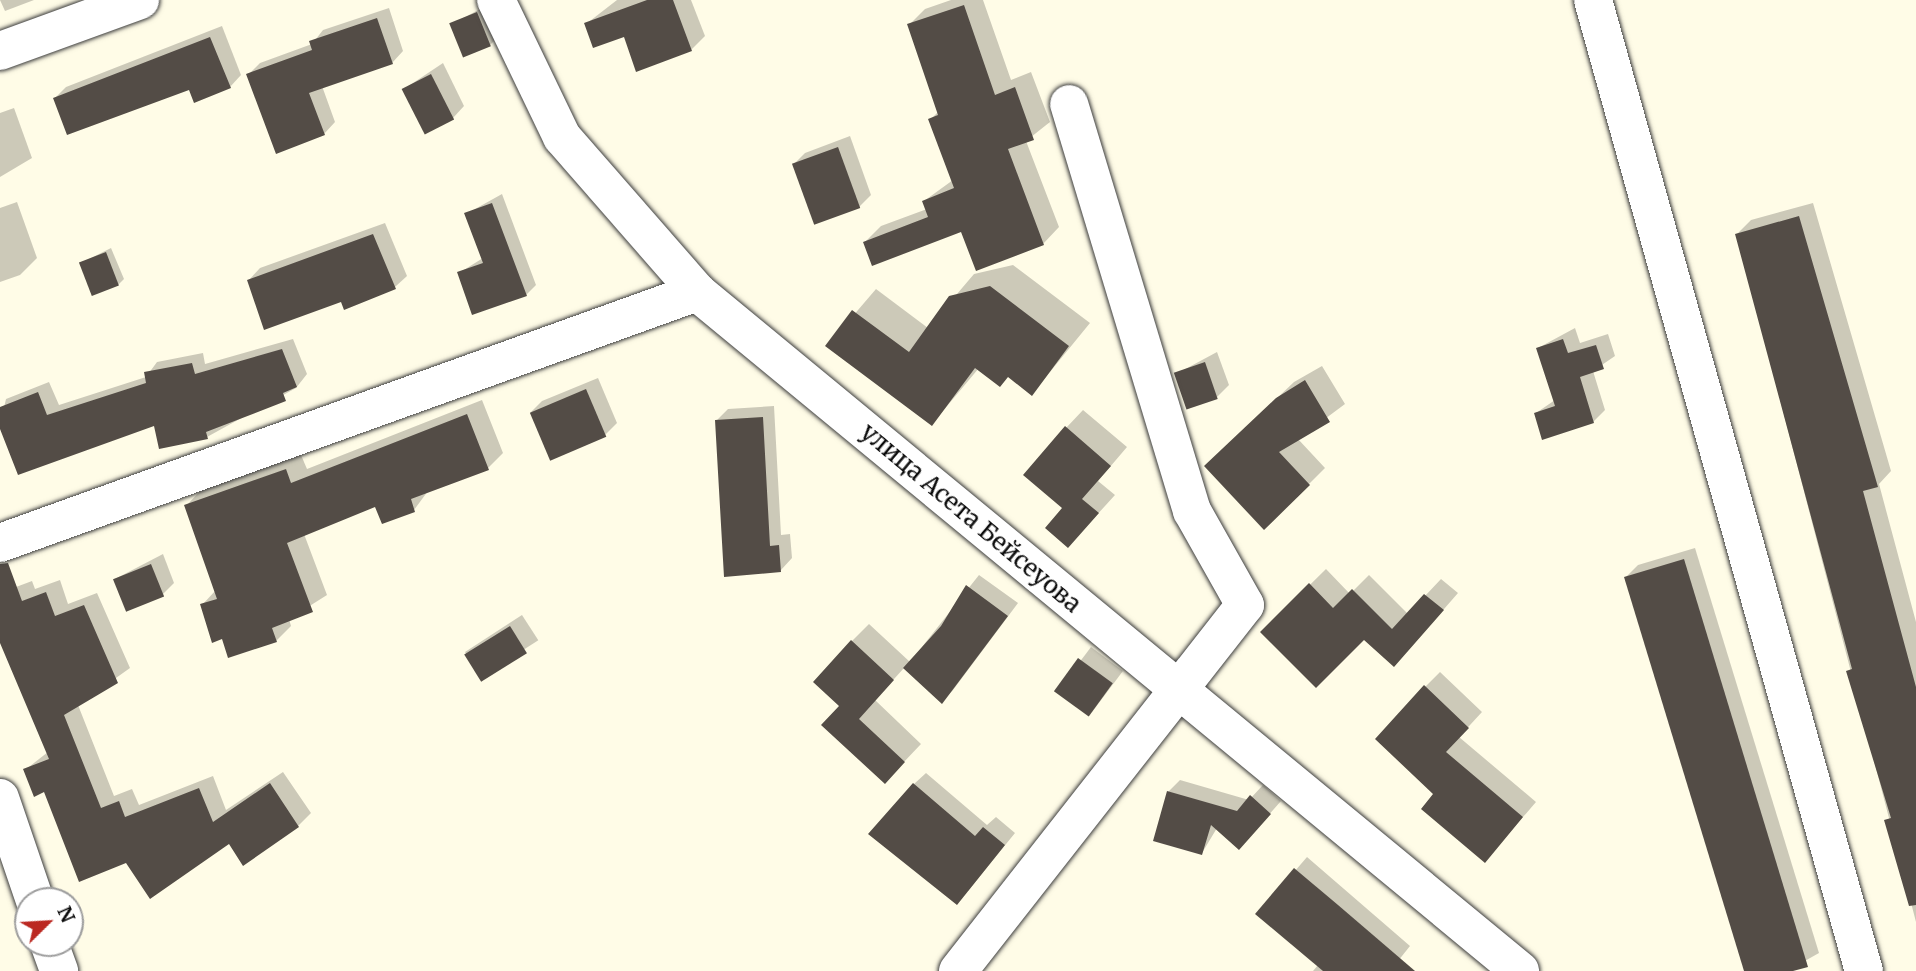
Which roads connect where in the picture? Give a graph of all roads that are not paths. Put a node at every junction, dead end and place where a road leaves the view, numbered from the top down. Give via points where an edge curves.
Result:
1 (140, 0) edge
2 (496, 0) edge
3 (1593, 0) edge
4 (0, 51) edge
5 (1069, 104) dead end
6 (697, 292) junction
7 (0, 543) edge
8 (1176, 688) junction
9 (0, 798) edge
10 (30, 887) edge
11 (958, 971) edge
12 (1520, 971) edge
13 (1864, 971) edge

1 - 4 street
2 - 6 street, улица Асета Бейсеуова via 562,137
3 - 13 street
5 - 8 street via 1192,511 1245,605
6 - 7 street
6 - 8 street, улица Асета Бейсеуова
8 - 11 street
8 - 12 street, улица Асета Бейсеуова
9 - 10 street

